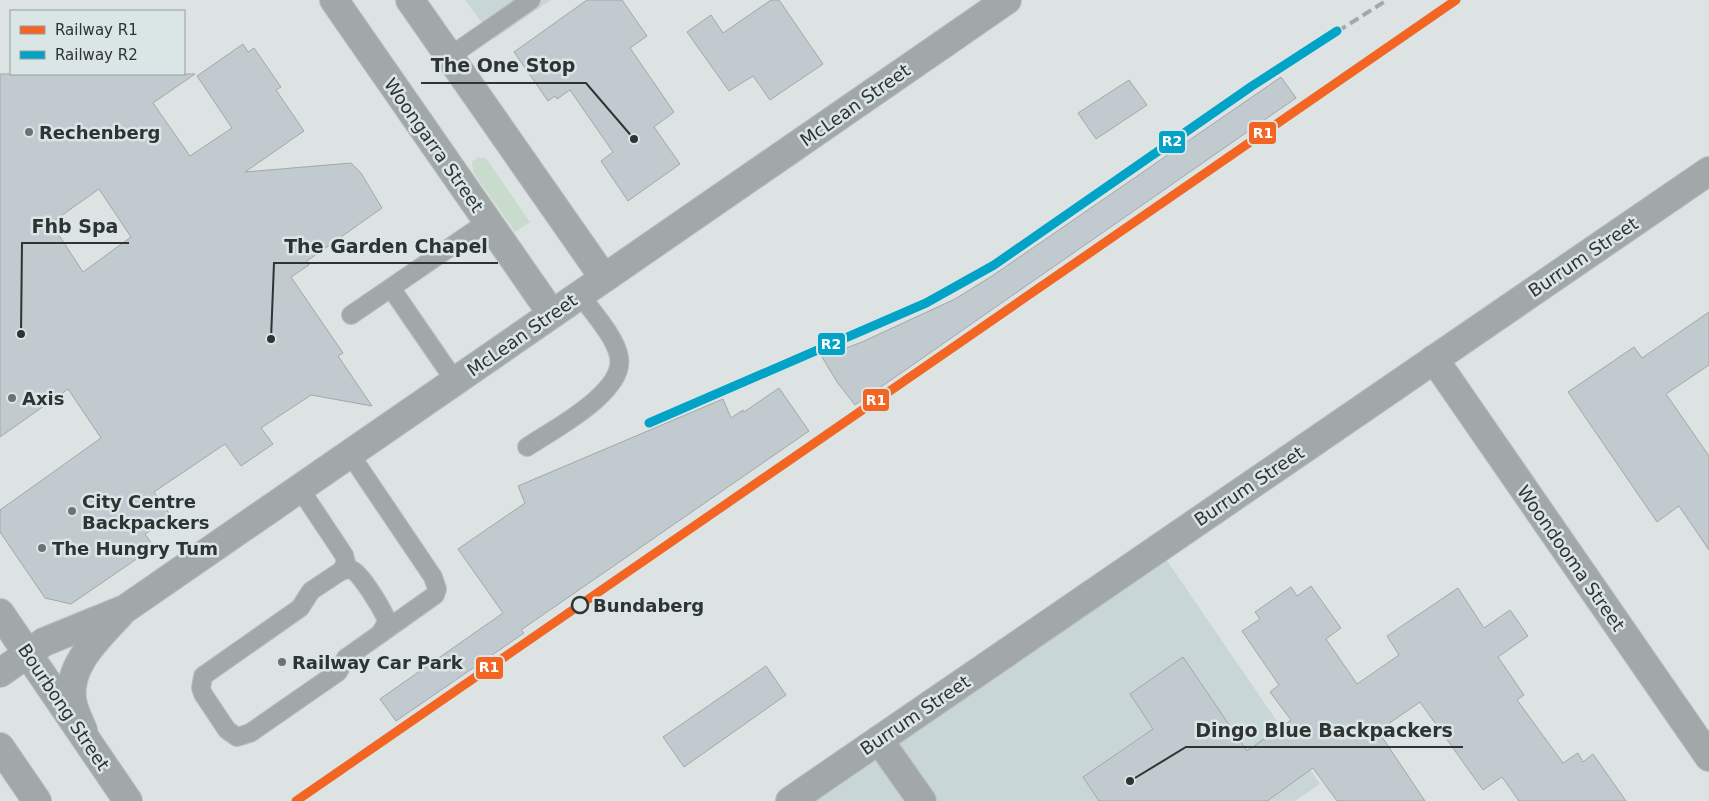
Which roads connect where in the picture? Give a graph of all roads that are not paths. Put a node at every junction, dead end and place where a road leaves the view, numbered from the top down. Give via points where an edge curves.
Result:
1 (334, 0) edge
2 (410, 0) edge
3 (531, 0) edge
4 (1007, 0) edge
5 (450, 57) junction
6 (1709, 171) edge
7 (487, 222) junction
8 (604, 278) junction
9 (391, 288) junction
10 (580, 295) junction
11 (552, 314) junction
12 (351, 315) dead end
13 (1434, 359) junction
14 (455, 381) junction
15 (527, 447) dead end
16 (350, 454) junction
17 (300, 489) junction
18 (340, 571) junction
19 (125, 609) junction
20 (0, 613) edge
21 (380, 634) junction
22 (28, 653) junction
23 (0, 673) edge
24 (879, 740) junction
25 (88, 743) junction
26 (0, 746) edge
27 (1709, 757) edge
28 (37, 801) edge
29 (128, 801) edge
30 (790, 801) edge
31 (922, 801) edge

1 - 7 street, Woongarra Street
2 - 5 street
3 - 5 lane
4 - 8 street, McLean Street
5 - 8 street
6 - 13 street, Burrum Street
7 - 9 lane
7 - 11 street, Woongarra Street
8 - 10 street, McLean Street
9 - 12 lane
9 - 14 lane
10 - 11 street, McLean Street
10 - 15 lane via 614,342 619,370 601,396
11 - 14 street, McLean Street
13 - 24 street, Burrum Street
13 - 27 street, Woondooma Street
14 - 16 street, McLean Street
16 - 17 street, McLean Street
16 - 21 lane via 436,583 435,595 430,600
17 - 18 lane via 344,555 346,563
17 - 19 street, McLean Street
18 - 21 lane via 354,570 384,612 387,622
18 - 21 lane via 311,590 300,608 208,672 201,681 203,694 227,730 238,737 244,736 338,672 346,658
19 - 22 street, McLean Street via 60,634
19 - 25 street via 77,666 72,683 72,700
20 - 22 main road, Bourbong Street
22 - 23 street, McLean Street
22 - 25 main road, Bourbong Street
24 - 30 street, Burrum Street
24 - 31 street
25 - 29 main road, Bourbong Street
26 - 28 main road

